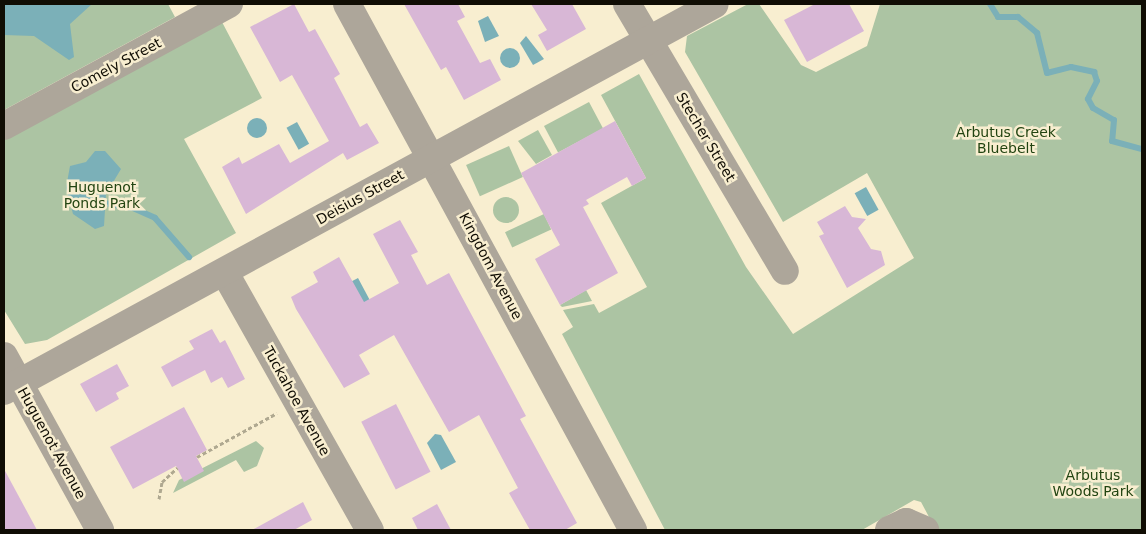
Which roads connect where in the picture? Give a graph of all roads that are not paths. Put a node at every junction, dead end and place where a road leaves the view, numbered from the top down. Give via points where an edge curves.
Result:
1 (229, 4) edge
2 (347, 4) edge
3 (627, 4) edge
4 (716, 4) edge
5 (647, 38) junction
6 (4, 126) edge
7 (432, 157) junction
8 (786, 271) dead end
9 (225, 273) junction
10 (4, 356) edge
11 (11, 387) edge
12 (919, 526) edge
13 (100, 530) edge
14 (370, 530) edge
15 (633, 530) edge
16 (889, 530) edge

1 - 6 street, Comely Street
2 - 7 street, Kingdom Avenue
3 - 5 street, Stecher Street
4 - 5 street, Deisius Street
5 - 7 street, Deisius Street
5 - 8 street, Stecher Street
7 - 9 street, Deisius Street
7 - 15 street, Kingdom Avenue
9 - 11 street, Deisius Street
9 - 14 street, Tuckahoe Avenue
10 - 11 street, Huguenot Avenue
11 - 13 street, Huguenot Avenue
12 - 16 street

